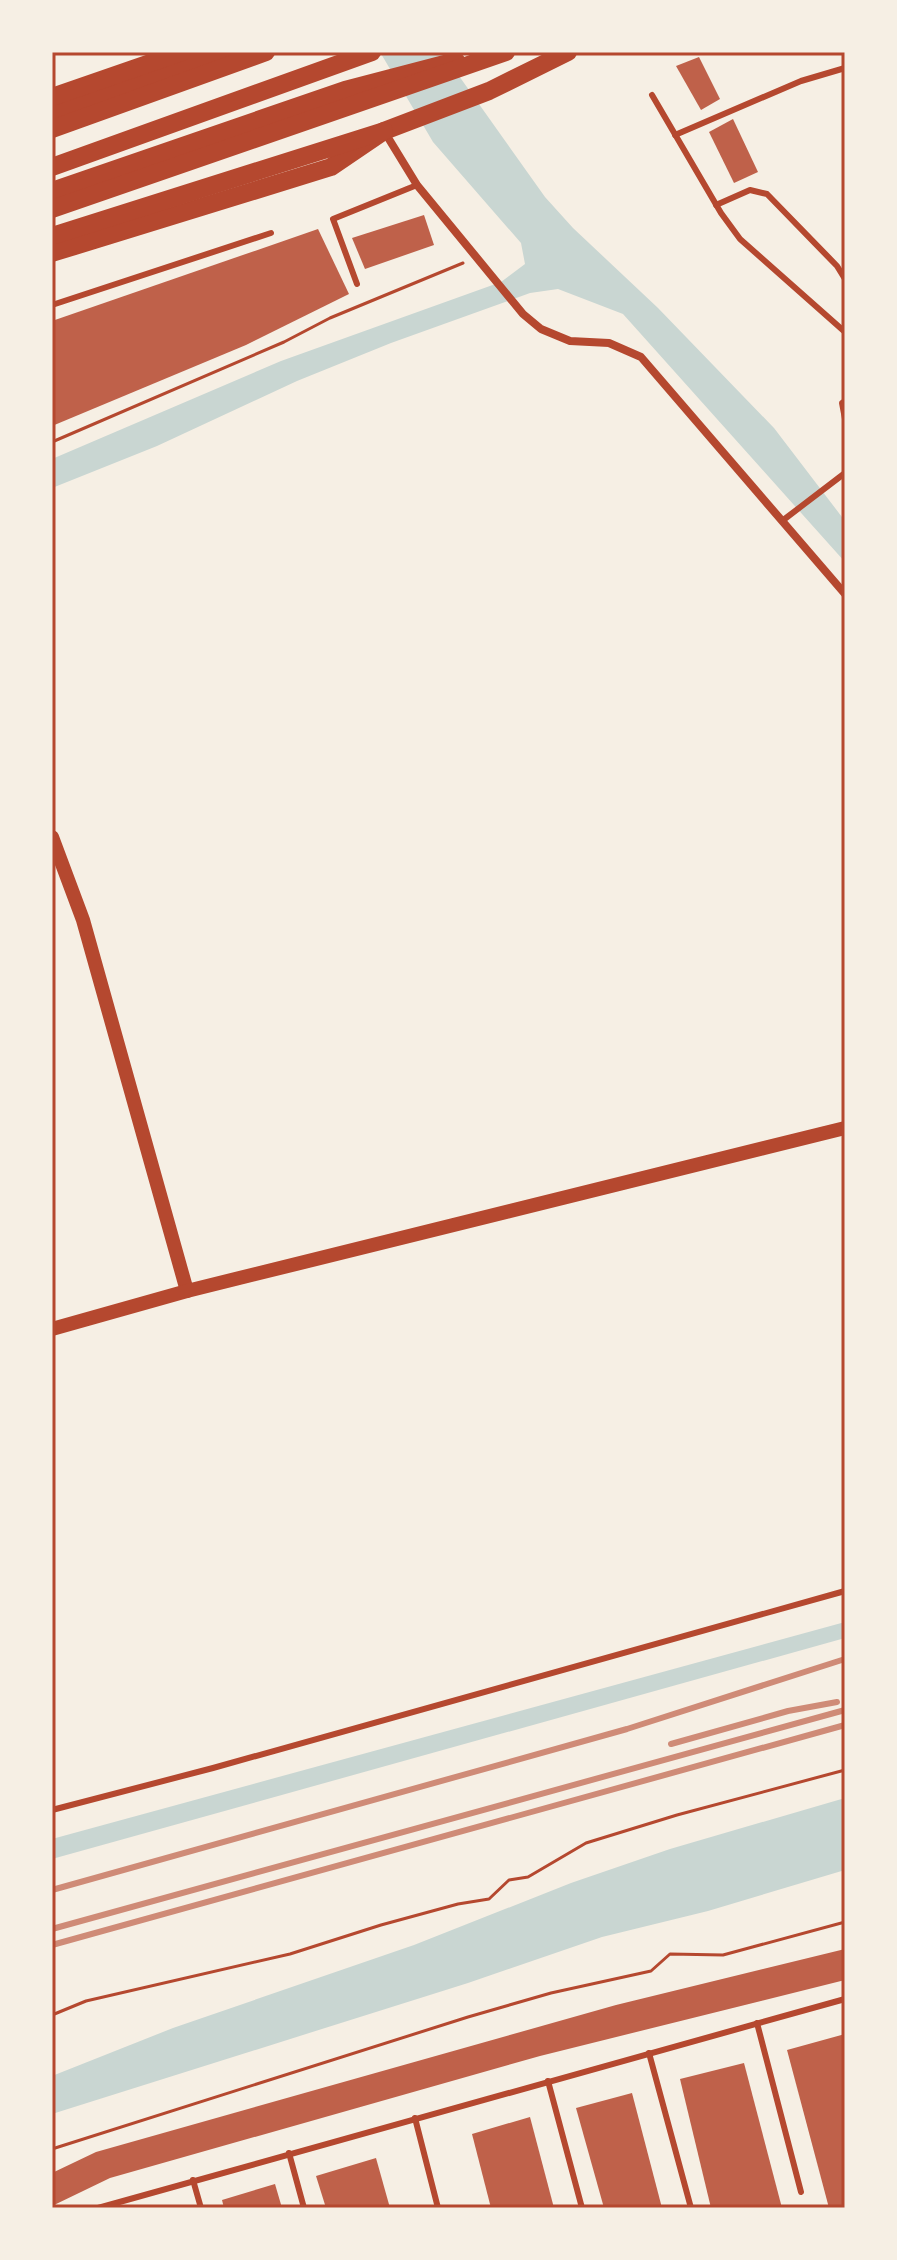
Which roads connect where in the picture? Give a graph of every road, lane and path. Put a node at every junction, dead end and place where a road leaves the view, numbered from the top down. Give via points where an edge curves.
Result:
1 (182, 52) edge
2 (223, 52) edge
3 (266, 52) edge
4 (372, 52) edge
5 (506, 52) edge
6 (568, 52) edge
7 (485, 54) edge
8 (845, 68) edge
9 (652, 95) dead end
10 (52, 97) edge
11 (52, 113) edge
12 (52, 129) edge
13 (384, 131) junction
14 (675, 135) junction
15 (52, 167) edge
16 (417, 185) junction
17 (52, 191) edge
18 (716, 205) junction
19 (52, 209) edge
20 (271, 233) dead end
21 (52, 236) edge
22 (52, 253) edge
23 (478, 261) junction
24 (845, 279) edge
25 (357, 284) dead end
26 (52, 305) edge
27 (845, 332) edge
28 (845, 401) edge
29 (845, 419) edge
30 (52, 442) edge
31 (845, 473) edge
32 (782, 521) junction
33 (845, 594) edge
34 (52, 837) edge
35 (845, 1128) edge
36 (187, 1291) junction
37 (52, 1329) edge
38 (845, 1591) edge
39 (845, 1770) edge
40 (52, 1810) edge
41 (845, 1922) edge
42 (845, 1999) edge
43 (52, 2015) edge
44 (757, 2023) junction
45 (649, 2053) junction
46 (548, 2081) junction
47 (415, 2118) junction
48 (52, 2149) edge
49 (289, 2153) junction
50 (193, 2180) junction
51 (801, 2192) dead end
52 (98, 2208) edge
53 (201, 2208) edge
54 (304, 2208) edge
55 (438, 2208) edge
56 (582, 2208) edge
57 (691, 2208) edge

1 - 10 main road
2 - 11 main road
3 - 12 main road
4 - 15 main road
5 - 19 main road
6 - 13 main road via 489,91
7 - 17 main road via 345,90
8 - 14 lane via 801,81
9 - 14 lane
13 - 16 street
13 - 21 main road
13 - 22 main road via 331,167
14 - 18 lane
16 - 23 street
16 - 25 lane via 333,219
18 - 24 lane via 750,190 767,194
18 - 27 lane via 740,239
20 - 26 lane
23 - 30 path via 330,318
23 - 32 street via 541,329 570,341 609,343 641,357
28 - 29 lane
31 - 32 lane
32 - 33 street
34 - 36 street via 83,920
35 - 36 street
36 - 37 street
38 - 40 lane
39 - 43 path via 586,1843 528,1877 509,1880 489,1899 290,1954 86,2001
41 - 48 path via 723,1955 670,1954 651,1971 482,2013
42 - 44 lane
44 - 45 lane
44 - 51 lane
45 - 46 lane
45 - 57 lane
46 - 47 lane
46 - 56 lane
47 - 49 lane
47 - 55 lane
49 - 50 lane
49 - 54 lane
50 - 52 lane
50 - 53 lane

